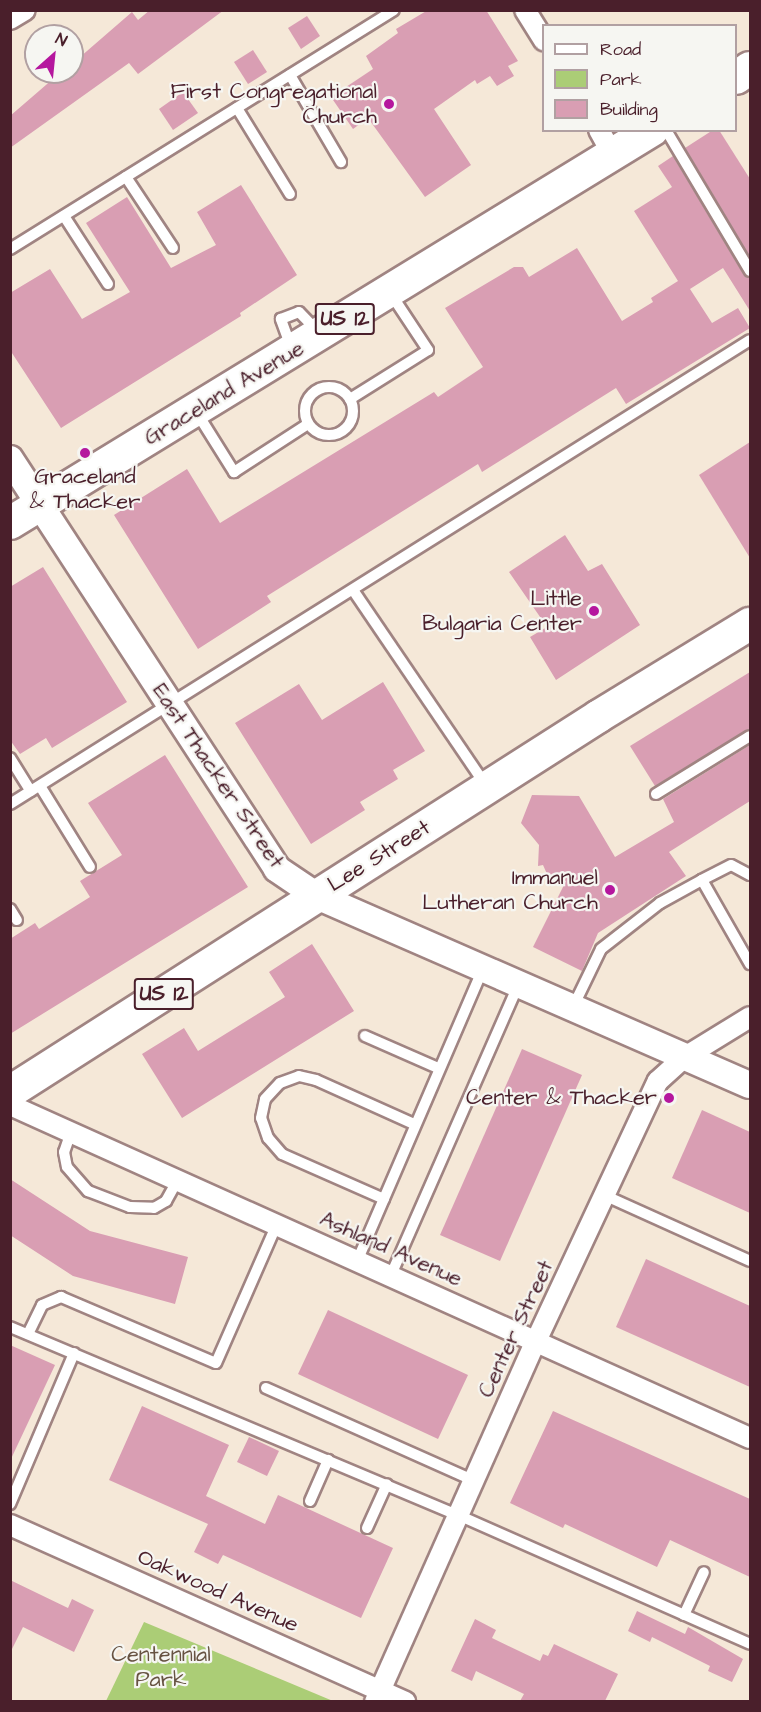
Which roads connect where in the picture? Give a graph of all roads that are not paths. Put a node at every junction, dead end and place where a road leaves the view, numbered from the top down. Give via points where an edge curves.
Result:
1 (25, 10) edge
2 (394, 10) edge
3 (525, 10) edge
4 (10, 19) edge
5 (542, 38) edge
6 (750, 68) edge
7 (290, 75) junction
8 (737, 77) edge
9 (237, 108) junction
10 (644, 132) edge
11 (667, 132) edge
12 (606, 142) edge
13 (341, 162) dead end
14 (126, 177) junction
15 (290, 195) dead end
16 (64, 216) junction
17 (173, 248) dead end
18 (10, 249) edge
19 (750, 271) edge
20 (108, 284) dead end
21 (390, 291) junction
22 (750, 340) edge
23 (350, 399) junction
24 (195, 410) junction
25 (308, 424) junction
26 (10, 459) edge
27 (38, 506) junction
28 (10, 523) edge
29 (354, 590) junction
30 (750, 624) edge
31 (170, 706) junction
32 (750, 736) edge
33 (10, 758) edge
34 (35, 788) junction
35 (487, 789) junction
36 (656, 794) dead end
37 (10, 804) edge
38 (90, 867) dead end
39 (750, 875) edge
40 (702, 880) junction
41 (317, 896) junction
42 (10, 909) edge
43 (17, 920) dead end
44 (750, 964) edge
45 (483, 968) junction
46 (519, 984) junction
47 (572, 1007) junction
48 (750, 1017) edge
49 (365, 1036) dead end
50 (685, 1057) junction
51 (438, 1068) junction
52 (750, 1085) edge
53 (10, 1092) edge
54 (10, 1105) edge
55 (414, 1124) junction
56 (71, 1132) junction
57 (178, 1179) junction
58 (604, 1195) junction
59 (384, 1199) junction
60 (277, 1224) junction
61 (358, 1259) junction
62 (750, 1261) edge
63 (391, 1275) junction
64 (10, 1327) edge
65 (28, 1334) junction
66 (536, 1341) junction
67 (74, 1353) junction
68 (266, 1388) dead end
69 (750, 1438) edge
70 (328, 1460) junction
71 (473, 1480) junction
72 (387, 1485) junction
73 (310, 1501) dead end
74 (10, 1504) edge
75 (458, 1515) junction
76 (10, 1525) edge
77 (367, 1528) dead end
78 (704, 1572) dead end
79 (684, 1615) junction
80 (750, 1644) edge
81 (377, 1696) edge
82 (405, 1701) edge

1 - 4 street
2 - 7 lane
3 - 5 street
6 - 8 main road
7 - 9 lane
7 - 13 lane
9 - 14 lane
9 - 15 lane
10 - 12 main road, Graceland Avenue / US 12
11 - 19 lane
12 - 21 main road, Graceland Avenue / US 12
14 - 16 lane
14 - 17 lane
16 - 18 lane
16 - 20 lane
21 - 23 lane via 428,350
21 - 24 main road, Graceland Avenue / US 12
22 - 29 lane
23 - 25 lane via 351,421 341,432 326,435
23 - 25 lane via 331,387 316,390 304,409
24 - 25 lane via 234,472
24 - 27 main road, Graceland Avenue / US 12
26 - 27 street, East Thacker Street
27 - 28 main road, Graceland Avenue / US 12
27 - 31 street, East Thacker Street
29 - 31 lane
29 - 35 lane
30 - 35 main road, Lee Street / US 12
31 - 34 lane
31 - 41 street, East Thacker Street via 277,869
32 - 36 lane
33 - 34 lane
34 - 37 lane
34 - 38 lane
35 - 41 main road, Lee Street / US 12
39 - 40 lane via 731,865
40 - 44 lane
40 - 47 lane via 660,903 601,949
41 - 45 street, East Thacker Street
41 - 53 main road, Lee Street / US 12
42 - 43 lane
45 - 46 street, East Thacker Street
45 - 51 lane
46 - 47 street, East Thacker Street
46 - 63 lane
47 - 50 street, East Thacker Street
48 - 50 street, Center Street
49 - 51 lane
50 - 52 street, East Thacker Street
50 - 58 street, Center Street via 658,1081
51 - 55 lane
54 - 56 street, Ashland Avenue
55 - 59 lane
55 - 59 lane via 299,1076 280,1083 265,1099 261,1118 268,1138 282,1154
56 - 57 street, Ashland Avenue
56 - 57 lane via 64,1152 67,1167 88,1191 130,1207 154,1208 166,1201
57 - 60 street, Ashland Avenue
58 - 62 lane
58 - 66 street, Center Street
59 - 61 lane
60 - 61 street, Ashland Avenue
60 - 65 lane via 216,1363 61,1297 42,1305
61 - 63 street, Ashland Avenue
63 - 66 street, Ashland Avenue
64 - 65 lane
65 - 67 lane
66 - 69 street, Ashland Avenue
66 - 71 street, Center Street
67 - 70 lane
67 - 74 lane
68 - 71 lane
70 - 72 lane
70 - 73 lane
71 - 75 street, Center Street
72 - 75 lane
72 - 77 lane
75 - 79 lane
75 - 81 street, Center Street
76 - 81 street, Oakwood Avenue
78 - 79 lane
79 - 80 lane
81 - 82 street, Oakwood Avenue

